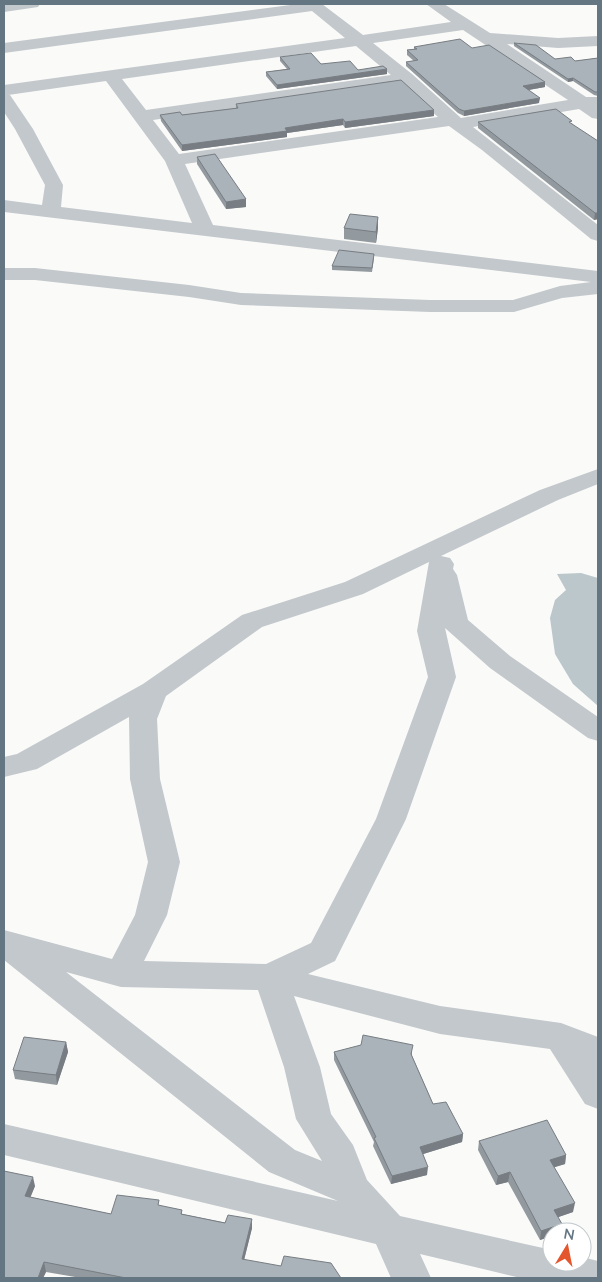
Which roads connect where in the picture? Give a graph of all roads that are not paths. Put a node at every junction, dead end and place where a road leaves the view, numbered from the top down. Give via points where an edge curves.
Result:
1 (32, 4) edge
2 (434, 4) edge
3 (314, 5) edge
4 (4, 7) edge
5 (465, 25) junction
6 (488, 38) junction
7 (361, 41) junction
8 (598, 42) edge
9 (4, 48) edge
10 (111, 76) junction
11 (406, 78) junction
12 (4, 90) edge
13 (4, 99) edge
14 (591, 102) edge
15 (598, 114) edge
16 (141, 116) junction
17 (456, 122) junction
18 (174, 160) junction
19 (6, 209) edge
20 (51, 212) junction
21 (205, 230) junction
22 (598, 235) edge
23 (4, 274) edge
24 (598, 277) edge
25 (598, 288) edge
26 (598, 476) edge
27 (439, 556) junction
28 (153, 691) junction
29 (598, 732) edge
30 (4, 767) edge
31 (5, 944) edge
32 (121, 974) junction
33 (270, 978) junction
34 (562, 1037) junction
35 (598, 1052) edge
36 (598, 1094) edge
37 (4, 1140) edge
38 (351, 1189) junction
39 (390, 1231) junction
40 (411, 1278) edge
41 (595, 1278) edge

1 - 4 street
2 - 5 street
3 - 7 street
3 - 9 street
5 - 6 street
5 - 7 street
6 - 8 street
6 - 14 street
7 - 10 street
7 - 11 street
10 - 12 street
10 - 16 street
11 - 16 street
11 - 17 street
13 - 20 street via 54,185
14 - 15 street
14 - 17 street
16 - 18 street
17 - 18 street
17 - 22 street
18 - 21 street
19 - 20 street
20 - 21 street
21 - 24 street
23 - 25 street via 35,274 190,291 241,300 430,306 514,306 560,292
26 - 27 street via 549,495
27 - 28 street via 252,622
27 - 29 street via 456,623 500,662
27 - 33 street via 431,631 442,677 390,819 323,952
28 - 30 street via 26,762
28 - 32 street via 143,719 144,779 164,862 151,915
31 - 32 street
31 - 38 street via 282,1161
32 - 33 street
33 - 34 street via 440,1020
33 - 38 street via 302,1067 314,1118 340,1156
34 - 35 street
34 - 36 street
37 - 39 street
38 - 39 street
39 - 40 street
39 - 41 street

